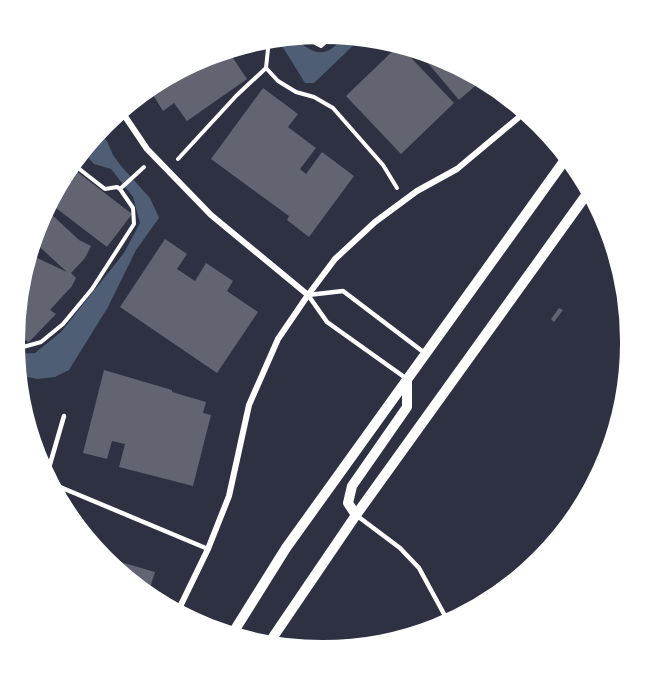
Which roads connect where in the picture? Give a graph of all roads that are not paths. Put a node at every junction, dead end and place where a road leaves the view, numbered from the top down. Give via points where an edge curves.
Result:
1 (124, 115) edge
2 (521, 115) edge
3 (564, 161) edge
4 (586, 196) edge
5 (308, 295) junction
6 (426, 354) junction
7 (407, 380) junction
8 (64, 416) dead end
9 (50, 470) edge
10 (57, 484) edge
11 (356, 515) junction
12 (208, 549) junction
13 (180, 607) edge
14 (446, 617) edge
15 (235, 630) edge
16 (272, 639) edge

1 - 5 street via 147,149 211,215
2 - 5 street via 457,169 375,222 335,259
3 - 6 street
4 - 11 street
5 - 6 lane via 343,291
5 - 7 lane via 327,322
5 - 12 street via 278,339 249,405 229,496
6 - 7 street
7 - 11 street via 407,407 352,486 348,503
7 - 15 street via 286,548
8 - 9 lane
10 - 12 lane
11 - 14 lane via 400,548 419,568
11 - 16 street
12 - 13 street

